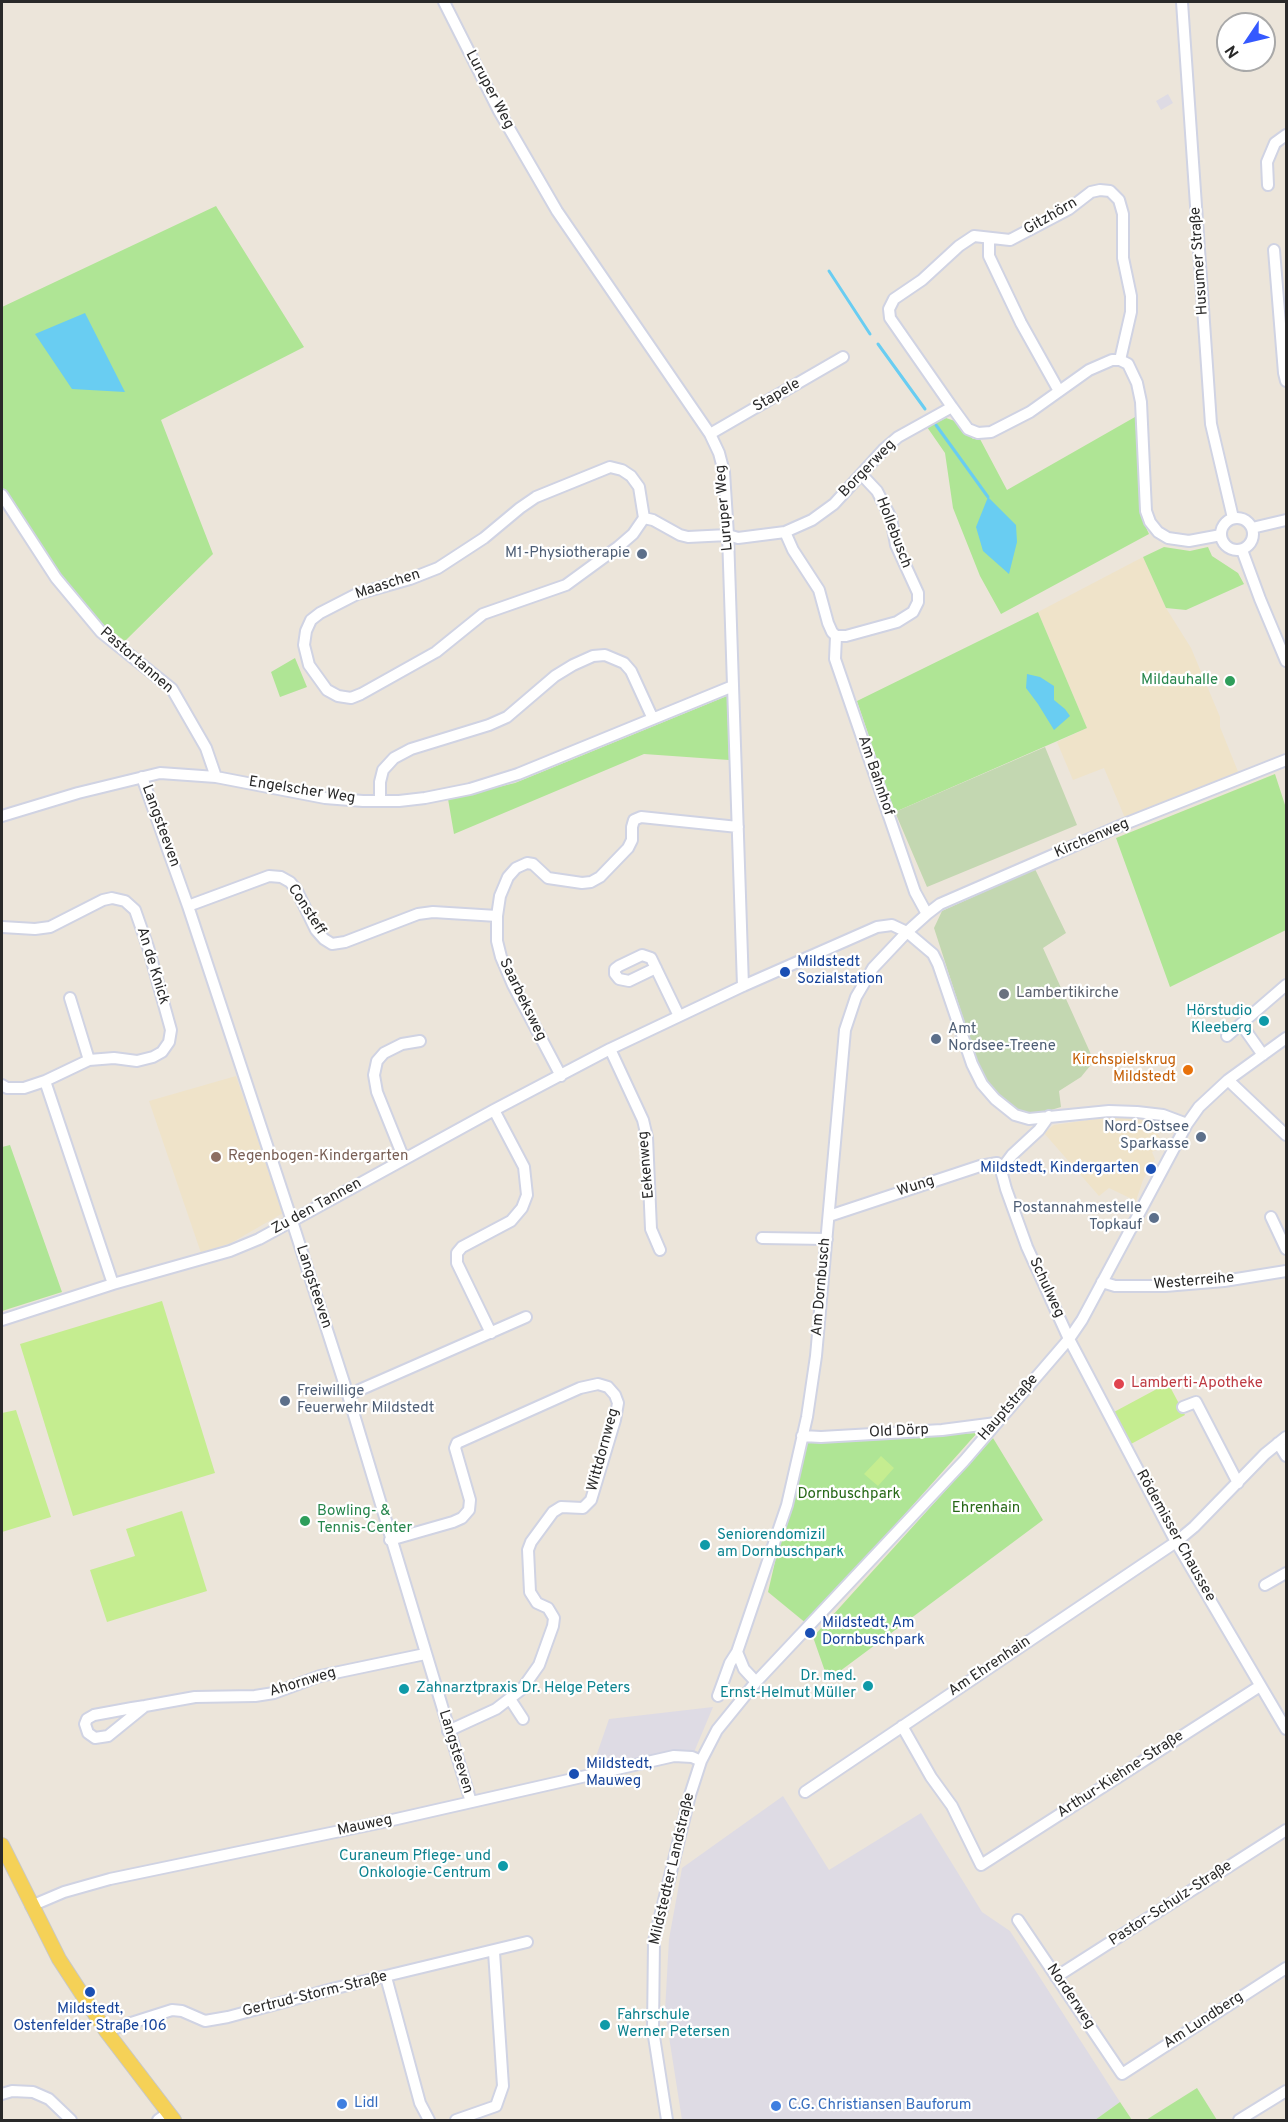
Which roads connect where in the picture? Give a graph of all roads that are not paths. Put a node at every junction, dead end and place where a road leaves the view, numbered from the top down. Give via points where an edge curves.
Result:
1 (444, 2) edge
2 (1182, 2) edge
3 (1287, 135) edge
4 (1268, 185) dead end
5 (989, 238) junction
6 (1274, 250) dead end
7 (843, 357) dead end
8 (1120, 360) junction
9 (1287, 381) edge
10 (1059, 391) junction
11 (952, 407) junction
12 (710, 434) junction
13 (861, 474) junction
14 (2, 495) edge
15 (644, 518) junction
16 (1233, 518) junction
17 (1287, 520) edge
18 (1252, 528) junction
19 (785, 532) junction
20 (728, 535) junction
21 (1221, 535) junction
22 (1242, 550) junction
23 (836, 636) junction
24 (1287, 661) edge
25 (733, 686) junction
26 (653, 719) junction
27 (1287, 760) edge
28 (142, 777) junction
29 (216, 777) junction
30 (381, 801) junction
31 (2, 816) edge
32 (738, 827) junction
33 (188, 906) junction
34 (927, 914) junction
35 (496, 916) junction
36 (2, 927) edge
37 (907, 932) junction
38 (656, 969) dead end
39 (1287, 985) edge
40 (743, 986) junction
41 (70, 998) dead end
42 (680, 1016) junction
43 (1241, 1024) junction
44 (1227, 1036) dead end
45 (1287, 1038) edge
46 (420, 1041) dead end
47 (610, 1049) junction
48 (1263, 1056) junction
49 (89, 1060) junction
50 (561, 1076) junction
51 (1228, 1080) junction
52 (45, 1081) junction
53 (2, 1085) edge
54 (494, 1110) junction
55 (1049, 1116) junction
56 (1187, 1124) junction
57 (1287, 1135) edge
58 (404, 1159) junction
59 (1003, 1167) junction
60 (829, 1216) junction
61 (1271, 1217) dead end
62 (292, 1221) junction
63 (762, 1238) dead end
64 (827, 1239) junction
65 (1287, 1249) edge
66 (660, 1250) dead end
67 (1286, 1272) edge
68 (1102, 1282) junction
69 (113, 1284) junction
70 (526, 1317) dead end
71 (2, 1320) edge
72 (491, 1333) junction
73 (1069, 1339) junction
74 (348, 1395) junction
75 (1183, 1407) dead end
76 (996, 1423) junction
77 (802, 1436) junction
78 (1282, 1440) edge
79 (1287, 1456) edge
80 (1238, 1483) junction
81 (390, 1540) junction
82 (1176, 1542) junction
83 (1287, 1573) edge
84 (1265, 1585) dead end
85 (738, 1652) junction
86 (425, 1654) junction
87 (756, 1682) junction
88 (1260, 1686) junction
89 (718, 1696) dead end
90 (510, 1699) junction
91 (145, 1706) junction
92 (523, 1719) dead end
93 (902, 1726) junction
94 (1287, 1729) edge
95 (448, 1731) junction
96 (701, 1761) junction
97 (806, 1792) dead end
98 (471, 1802) junction
99 (1287, 1830) edge
100 (2, 1845) edge
101 (31, 1906) junction
102 (1018, 1920) dead end
103 (527, 1942) dead end
104 (494, 1952) junction
105 (1287, 1968) edge
106 (386, 1977) junction
107 (1056, 1977) junction
108 (106, 2031) junction
109 (1122, 2074) joint
110 (1287, 2091) edge
111 (2, 2094) edge
112 (167, 2118) edge
113 (70, 2121) edge
114 (429, 2121) edge
115 (456, 2121) edge
116 (667, 2121) edge
117 (1239, 2121) edge

1 - 12 street, Luruper Weg via 499,111 556,211
2 - 16 street, Husumer Straße via 1211,424
3 - 4 street via 1275,143 1267,162
5 - 8 street, Gitzhörn via 1010,240 1069,209 1090,192 1110,191 1119,200 1123,214 1123,258 1131,296
5 - 10 street via 989,256
5 - 11 street, Gitzhörn via 974,236 959,246 922,280 894,298 889,309 895,327
6 - 9 street
7 - 12 street, Stapele
8 - 10 street via 1089,370
8 - 21 street via 1133,372 1141,402 1146,511 1150,522 1168,538 1189,541
10 - 11 street via 1030,412 991,432 968,429
11 - 13 street, Borgerweg via 898,437
12 - 20 street, Luruper Weg via 724,472
13 - 19 street, Borgerweg via 834,504
13 - 23 street, Hollebusch via 884,502 918,602 913,612 897,622
14 - 29 street, Pastortannen via 56,578 101,632 172,689 206,748
15 - 15 street, Maaschen via 618,547 566,585 483,614 436,652 361,694 351,698 327,690 309,665 304,645 306,631 320,613 357,594 438,568 536,497 610,467 622,470 635,481
15 - 20 street via 688,537
16 - 18 street via 1246,520
16 - 21 street via 1223,525
17 - 18 street
18 - 22 street via 1252,540
19 - 20 street, Borgerweg via 738,538
19 - 23 street via 819,590
20 - 25 street, Luruper Weg
21 - 22 street via 1227,547
22 - 24 street
23 - 34 street, Am Bahnhof via 835,659 915,892
25 - 26 street, Engelscher Weg
25 - 32 street, Luruper Weg
26 - 30 street, Engelscher Weg via 518,774 470,789
26 - 30 street via 624,663 605,655 593,656 555,676 507,717 394,758 383,770
27 - 34 street, Kirchenweg via 1122,825 940,904
28 - 29 street, Engelscher Weg via 160,773
28 - 31 street, Engelscher Weg
28 - 33 street, Langsteeven
29 - 30 street, Engelscher Weg via 325,798
32 - 35 street, Saarbeksweg via 641,817 634,820 628,848 591,882 548,878 533,864 516,868 500,896
32 - 40 street, Luruper Weg
33 - 35 street, Consteff via 269,876 281,877 296,889 316,930 332,944 418,914
33 - 62 street, Langsteeven
34 - 37 street, Kirchenweg
35 - 50 street, Saarbeksweg via 501,957
36 - 49 street, An de Knick via 50,927 112,898 125,901 135,910 171,1030 169,1042 162,1052 137,1061
37 - 40 street via 892,925 877,927
37 - 55 street via 924,945 938,964 982,1084 1015,1115 1029,1119
37 - 60 street, Am Dornbusch via 873,968 856,997 845,1030
38 - 42 street
39 - 43 street
40 - 42 street, Zu den Tannen
41 - 49 street
42 - 47 street, Zu den Tannen
43 - 44 street
43 - 48 street
45 - 48 street, Hauptstraße
46 - 58 street via 384,1053 377,1061 374,1075
47 - 50 street, Zu den Tannen
47 - 66 street, Eekenweg via 643,1120 651,1229
48 - 51 street, Hauptstraße
49 - 52 street, An de Knick
50 - 54 street, Zu den Tannen
51 - 56 street, Hauptstraße
51 - 57 street
52 - 53 street, An de Knick via 24,1088
52 - 69 street
54 - 58 street, Zu den Tannen
54 - 72 street via 524,1167 527,1195 511,1221 457,1253 457,1263
55 - 56 street via 1137,1112 1163,1115
55 - 59 street
56 - 68 street, Hauptstraße
58 - 62 street, Zu den Tannen
59 - 60 street, Wung via 997,1163 980,1166
59 - 73 street, Schulweg via 1006,1189 1028,1247
60 - 64 street, Am Dornbusch
61 - 65 street
62 - 69 street, Zu den Tannen via 230,1251
62 - 74 street, Langsteeven
63 - 64 street
64 - 77 street, Am Dornbusch via 816,1356
67 - 68 street, Westerreihe via 1165,1286 1115,1286
68 - 73 street, Hauptstraße
69 - 71 street, Zu den Tannen
70 - 72 street
72 - 74 street
73 - 76 street, Hauptstraße
73 - 82 street, Rödemisser Chaussee
74 - 81 street, Langsteeven
75 - 80 street via 1196,1402
76 - 77 street, Old Dörp via 942,1430
76 - 87 street, Hauptstraße
77 - 85 street, Am Dornbusch via 787,1505
78 - 79 street
78 - 80 street, Am Ehrenhain
80 - 82 street, Am Ehrenhain
81 - 86 street, Langsteeven
81 - 90 street, Wittdornweg via 453,1522 469,1510 457,1443 580,1388 598,1384 615,1395 615,1420 591,1500 583,1508 561,1507 554,1512 528,1550 530,1592 537,1603 552,1612 554,1626 540,1665
82 - 88 street, Rödemisser Chaussee
82 - 93 street, Am Ehrenhain
83 - 84 street
85 - 87 street via 744,1669
85 - 89 street, Am Dornbusch
86 - 91 street, Ahornweg via 320,1676 274,1694 195,1697
86 - 95 street, Langsteeven
87 - 96 street, Hauptstraße via 717,1730
88 - 93 street, Arthur-Kiehne-Straße via 981,1865 952,1806
88 - 94 street, Rödemisser Chaussee
90 - 92 street
90 - 95 street, Wittdornweg
91 - 91 street, Ahornweg via 94,1715 85,1724 88,1733 95,1738 108,1736
93 - 97 street, Am Ehrenhain
95 - 98 street, Langsteeven
96 - 98 street, Mauweg via 674,1756
96 - 116 street, Mildstedter Landstraße via 654,1941 653,2030
98 - 101 street, Mauweg via 110,1879
99 - 107 street, Pastor-Schulz-Straße
100 - 101 main road
101 - 108 main road via 59,1959
102 - 107 street, Norderweg
103 - 104 street, Gertrud-Storm-Straße
104 - 106 street, Gertrud-Storm-Straße
104 - 115 street via 503,2086 496,2106
105 - 109 street, Am Lundberg
106 - 108 street, Gertrud-Storm-Straße via 228,2017 205,2021 172,2010
106 - 114 street via 420,2103
107 - 109 street, Norderweg
108 - 112 main road
110 - 117 street
111 - 113 street via 33,2092 49,2099

